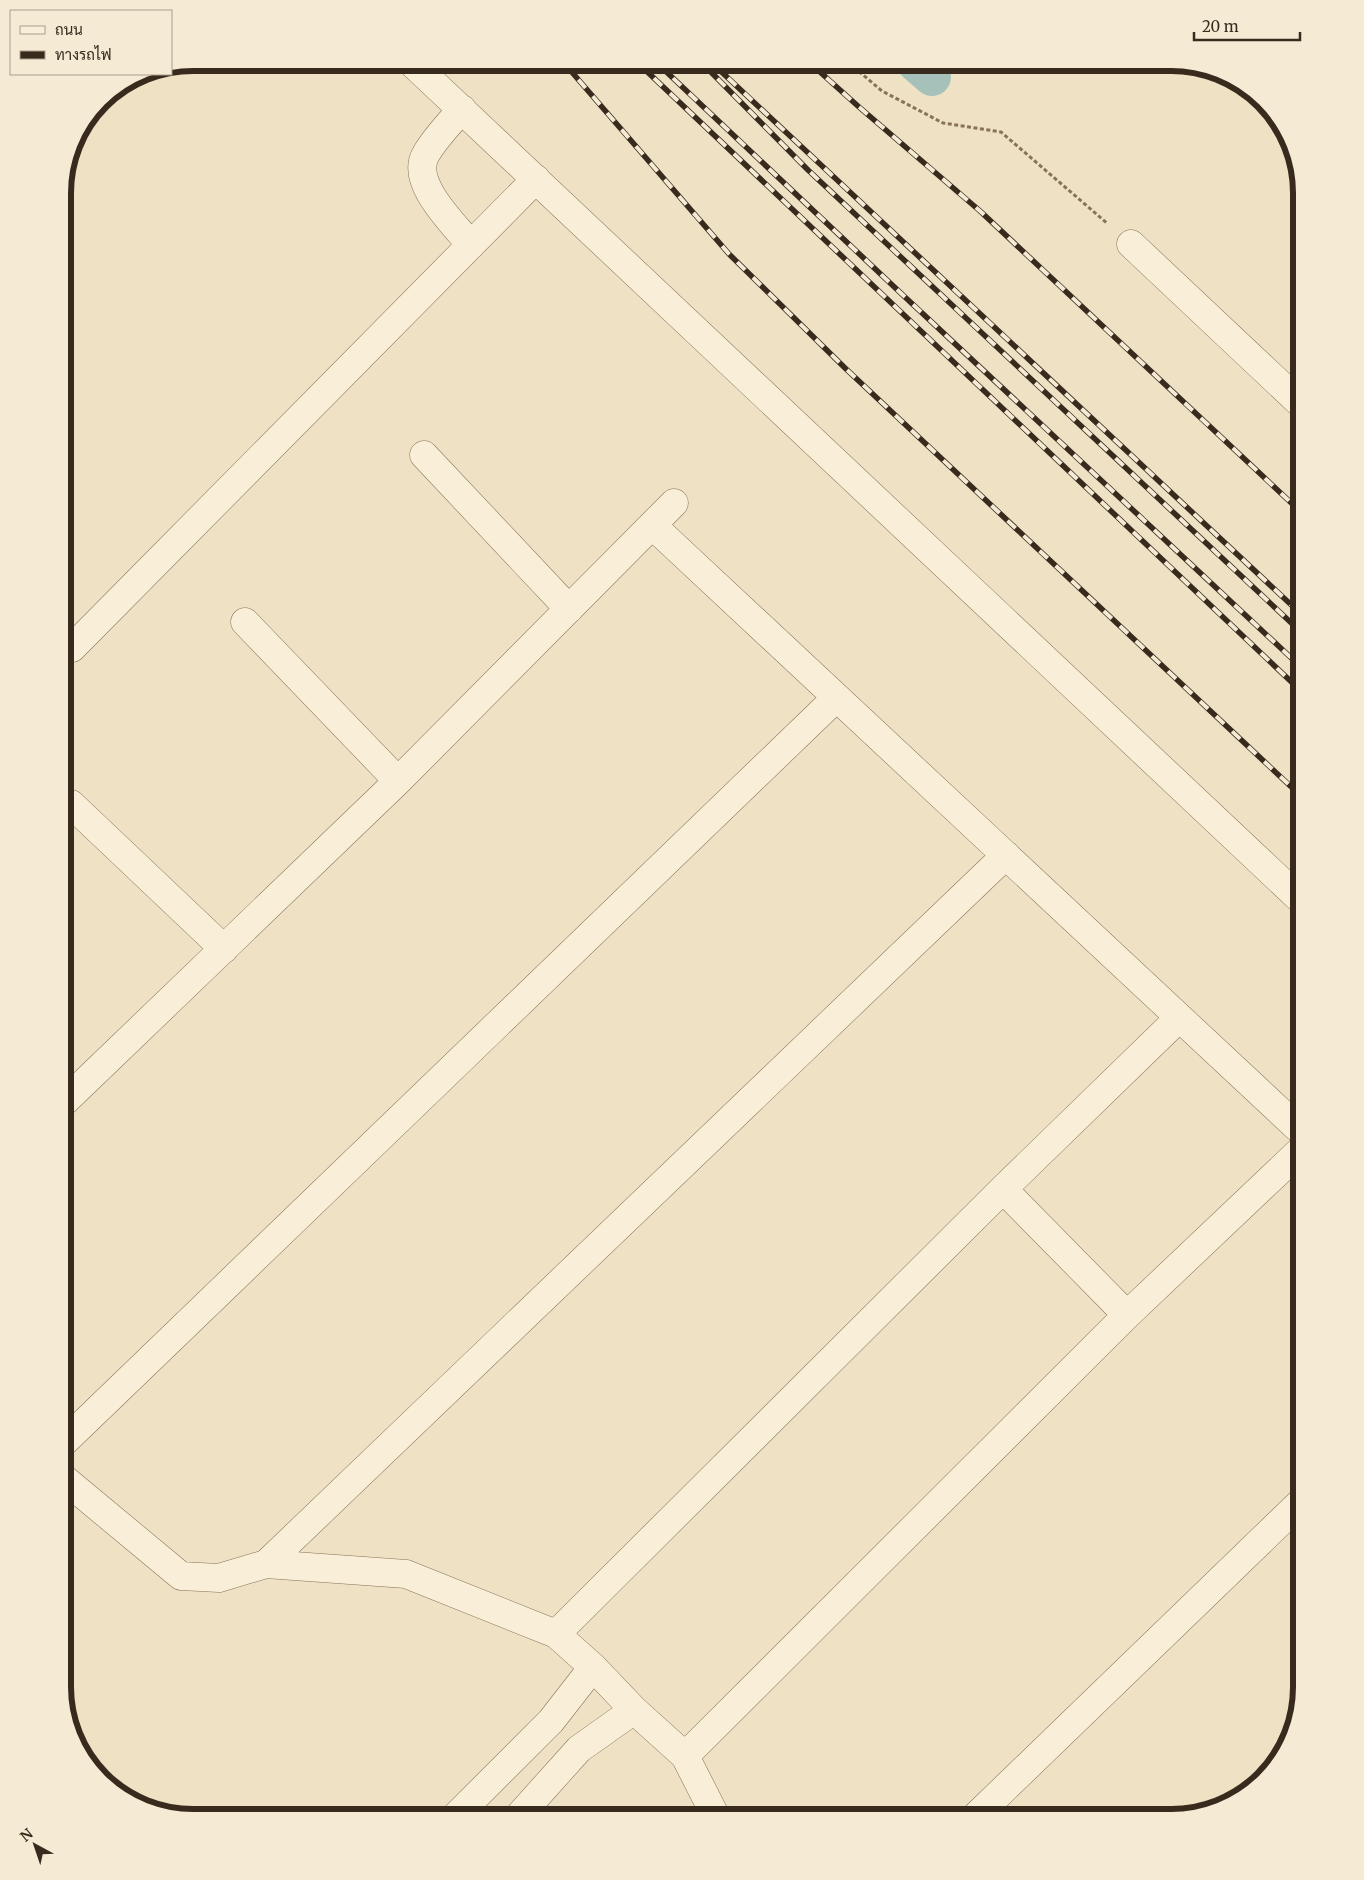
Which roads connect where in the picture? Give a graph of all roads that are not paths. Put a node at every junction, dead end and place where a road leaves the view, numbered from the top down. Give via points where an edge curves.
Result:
1 (423, 72) edge
2 (462, 109) junction
3 (536, 179) junction
4 (1131, 244) road end
5 (471, 245) junction
6 (1293, 396) edge
7 (424, 454) dead end
8 (674, 503) dead end
9 (652, 525) junction
10 (569, 609) junction
11 (245, 622) dead end
12 (72, 648) dead end
13 (836, 698) junction
14 (398, 781) junction
15 (71, 804) dead end
16 (1006, 855) junction
17 (1293, 892) edge
18 (224, 949) junction
19 (1179, 1018) junction
20 (71, 1095) edge
21 (1293, 1123) edge
22 (1293, 1158) edge
23 (1003, 1189) junction
24 (1127, 1315) junction
25 (71, 1434) edge
26 (71, 1486) edge
27 (1293, 1511) edge
28 (266, 1564) junction
29 (556, 1634) junction
30 (593, 1667) junction
31 (634, 1710) junction
32 (685, 1756) junction
33 (464, 1808) edge
34 (526, 1808) edge
35 (712, 1809) edge
36 (985, 1809) edge

1 - 2 street
2 - 3 street
2 - 5 street via 425,155 421,172 429,193
3 - 5 street
3 - 17 street
4 - 6 street
5 - 12 street
7 - 10 street
8 - 9 street
9 - 10 street
9 - 13 street
10 - 14 street
11 - 14 street
13 - 16 street
13 - 25 street
14 - 18 street
15 - 18 street
16 - 19 street
16 - 28 street
18 - 20 street
19 - 21 street
19 - 23 street
22 - 24 street
23 - 24 street
23 - 29 street
24 - 32 street
26 - 28 street via 181,1576 219,1578
27 - 36 street
28 - 29 street via 406,1574
29 - 30 street
30 - 31 street
30 - 33 street via 551,1720
31 - 32 street
31 - 34 street via 579,1749
32 - 35 street

